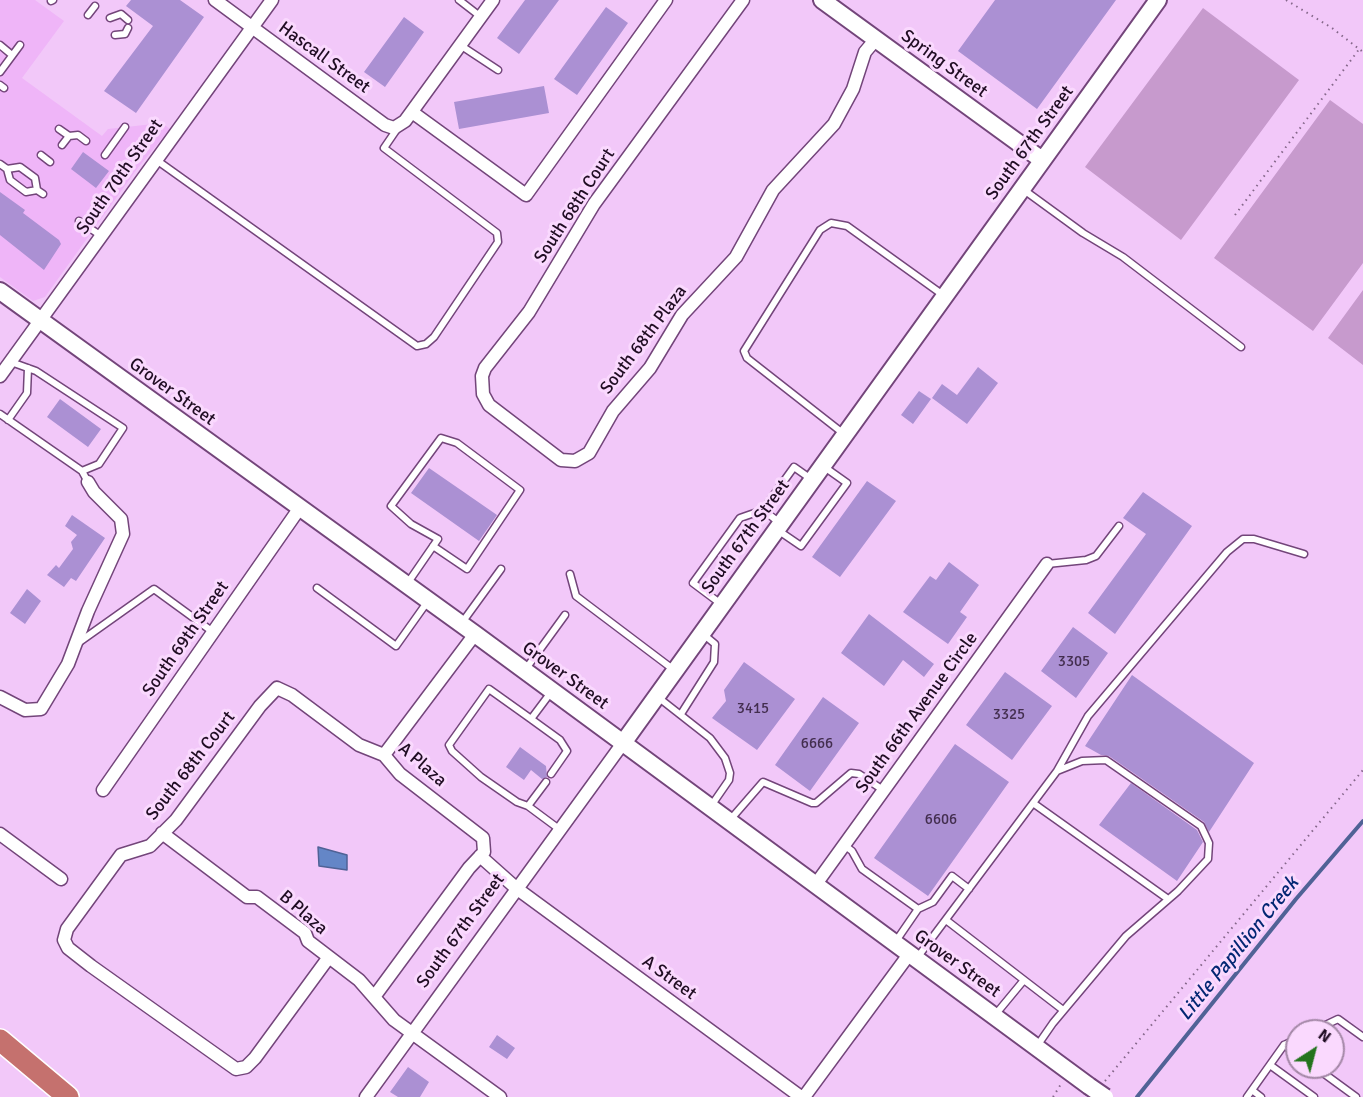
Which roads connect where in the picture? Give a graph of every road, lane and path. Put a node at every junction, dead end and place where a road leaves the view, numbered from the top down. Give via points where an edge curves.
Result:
1 (215, 0) edge
2 (272, 0) edge
3 (459, 0) edge
4 (493, 0) edge
5 (666, 0) edge
6 (743, 0) edge
7 (822, 0) edge
8 (1158, 0) edge
9 (1286, 0) edge
10 (95, 6) dead end
11 (88, 15) dead end
12 (481, 16) junction
13 (110, 18) dead end
14 (128, 20) dead end
15 (252, 27) junction
16 (128, 28) dead end
17 (115, 35) dead end
18 (876, 39) junction
19 (0, 45) edge
20 (20, 45) dead end
21 (460, 45) junction
22 (1360, 48) junction
23 (1363, 52) edge
24 (12, 55) junction
25 (498, 70) dead end
26 (0, 72) edge
27 (412, 112) junction
28 (125, 127) dead end
29 (399, 127) junction
30 (59, 129) dead end
31 (69, 136) junction
32 (86, 141) dead end
33 (62, 145) dead end
34 (40, 155) dead end
35 (105, 155) dead end
36 (155, 159) junction
37 (1042, 160) junction
38 (50, 162) dead end
39 (0, 164) edge
40 (7, 169) junction
41 (42, 171) dead end
42 (36, 178) junction
43 (1022, 188) junction
44 (1235, 215) dead end
45 (79, 220) dead end
46 (100, 235) junction
47 (0, 291) edge
48 (944, 295) junction
49 (40, 320) junction
50 (1240, 347) dead end
51 (10, 362) junction
52 (28, 368) junction
53 (0, 376) edge
54 (0, 414) edge
55 (8, 420) junction
56 (522, 428) joint
57 (844, 434) junction
58 (822, 465) junction
59 (85, 476) junction
60 (812, 480) junction
61 (299, 509) junction
62 (763, 510) junction
63 (778, 526) junction
64 (1119, 526) dead end
65 (433, 546) junction
66 (1304, 554) dead end
67 (1047, 564) joint
68 (501, 569) dead end
69 (570, 574) dead end
70 (406, 584) junction
71 (317, 588) dead end
72 (428, 600) junction
73 (721, 605) junction
74 (565, 615) dead end
75 (461, 624) junction
76 (213, 632) junction
77 (701, 633) junction
78 (475, 634) junction
79 (75, 645) junction
80 (674, 670) junction
81 (525, 671) junction
82 (277, 688) joint
83 (552, 691) junction
84 (656, 696) junction
85 (0, 697) edge
86 (681, 714) junction
87 (531, 719) junction
88 (623, 743) junction
89 (384, 755) junction
90 (1363, 770) edge
91 (1057, 771) junction
92 (552, 774) dead end
93 (546, 782) dead end
94 (103, 790) dead end
95 (884, 790) junction
96 (1033, 803) junction
97 (528, 806) junction
98 (710, 807) junction
99 (730, 821) junction
100 (560, 829) junction
101 (162, 833) junction
102 (0, 834) edge
103 (844, 845) junction
104 (480, 856) junction
105 (61, 879) dead end
106 (816, 884) junction
107 (516, 888) junction
108 (969, 889) junction
109 (1168, 900) junction
110 (918, 909) junction
111 (946, 920) junction
112 (895, 942) junction
113 (913, 956) junction
114 (329, 957) junction
115 (1024, 980) junction
116 (374, 997) junction
117 (1063, 1010) junction
118 (994, 1016) junction
119 (1345, 1024) edge
120 (411, 1033) junction
121 (1363, 1037) edge
122 (0, 1040) edge
123 (1284, 1045) edge
124 (1037, 1047) junction
125 (0, 1059) edge
126 (1270, 1065) junction
127 (1331, 1079) edge
128 (1099, 1088) edge
129 (1251, 1090) junction
130 (52, 1097) edge
131 (68, 1097) edge
132 (366, 1097) edge
133 (500, 1097) edge
134 (802, 1097) edge
135 (1247, 1097) edge
136 (1261, 1097) edge
137 (1314, 1097) edge
138 (1356, 1097) edge

1 - 15 street, Hascall Street
2 - 15 street, South 70th Street
3 - 12 lane
4 - 12 street
5 - 27 street via 526,195
6 - 56 street, South 68th Court via 594,204 529,312 485,368 482,388 489,405
7 - 18 main road, Spring Street
8 - 37 main road, South 67th Street
9 - 22 path
10 - 11 lane
12 - 21 street
13 - 14 lane via 121,14
15 - 29 street, Hascall Street via 385,125
15 - 36 street, South 70th Street
16 - 17 lane via 125,34
18 - 37 main road, Spring Street
18 - 56 street, South 68th Plaza via 865,52 853,89 834,124 773,190 736,257 682,315 650,368 613,411 589,453 575,461 561,460
19 - 24 lane
20 - 24 lane
21 - 25 lane
21 - 27 street
22 - 23 path
22 - 44 path
24 - 26 lane
27 - 29 street
28 - 35 lane
29 - 36 lane via 384,148 497,233 498,242 434,337 417,346
30 - 31 lane
31 - 32 lane via 78,135
31 - 33 lane
34 - 38 lane
36 - 46 street, South 70th Street
37 - 43 main road, South 67th Street
39 - 40 lane
40 - 42 lane via 20,167
40 - 42 lane via 10,180 26,192 40,192
41 - 42 lane
43 - 48 main road, South 67th Street
43 - 50 lane via 1083,233 1123,256
45 - 46 lane
46 - 49 street, South 70th Street
47 - 49 main road, Grover Street
48 - 57 main road, South 67th Street
48 - 57 lane via 848,226 831,223 820,230 744,351 747,358
49 - 51 street, South 70th Street
49 - 61 main road, Grover Street
51 - 52 lane
51 - 53 street, South 70th Street
52 - 55 lane via 27,393
52 - 59 lane via 123,428 99,464
54 - 55 lane
55 - 59 lane
57 - 58 main road, South 67th Street
58 - 60 main road, South 67th Street
58 - 63 lane via 847,483 801,546
59 - 79 street via 94,492 112,507 123,524 123,534
60 - 62 lane via 794,467
60 - 63 main road, South 67th Street
61 - 70 main road, Grover Street
61 - 76 street, South 69th Street
62 - 63 lane
62 - 73 lane via 741,518 693,583
63 - 73 main road, South 67th Street
64 - 67 lane via 1096,556
65 - 65 lane via 438,539 411,524 391,506 441,438 457,443 520,489 467,569
65 - 70 lane
66 - 91 lane via 1254,538 1243,539 1227,552 1088,716
67 - 95 street, South 66th Avenue Circle
68 - 75 lane
69 - 80 lane via 576,596
70 - 72 main road, Grover Street
71 - 72 lane via 396,646
72 - 75 main road, Grover Street
73 - 77 main road, South 67th Street
74 - 81 lane
75 - 78 main road, Grover Street
76 - 79 lane via 154,589
76 - 94 street, South 69th Street
77 - 80 main road, South 67th Street
77 - 86 lane via 715,644 714,662
78 - 81 main road, Grover Street
78 - 89 street
79 - 85 street via 63,674 41,709 25,710
80 - 84 main road, South 67th Street
81 - 83 main road, Grover Street
82 - 89 street, A Plaza via 359,745
82 - 101 street, South 68th Court
83 - 87 lane
83 - 88 main road, Grover Street
84 - 86 lane
84 - 88 main road, South 67th Street
86 - 98 lane via 720,749 729,766 729,780
87 - 92 lane via 560,740 567,751
87 - 97 lane via 489,689 449,745 481,777
88 - 98 main road, Grover Street
88 - 100 street, South 67th Street
89 - 104 street, A Plaza via 400,774 481,835 486,849
90 - 128 path
91 - 96 lane
91 - 109 lane via 1082,761 1106,760 1201,826 1209,843 1208,859
93 - 97 lane
95 - 99 lane via 851,773 812,803 763,782
95 - 103 street, South 66th Avenue Circle
96 - 108 lane
96 - 109 lane
97 - 100 lane
98 - 99 main road, Grover Street
99 - 106 main road, Grover Street
100 - 107 street, South 67th Street
101 - 114 street, B Plaza via 247,897 257,897
101 - 114 street, South 68th Court via 150,846 121,855 67,929 64,940 68,948 101,973 232,1068 241,1069 255,1058
102 - 105 street
103 - 106 street, South 66th Avenue Circle
103 - 110 lane via 862,869
104 - 107 street
104 - 116 street
106 - 112 main road, Grover Street
107 - 120 street, South 67th Street
107 - 134 street, A Street
108 - 110 lane via 952,876 933,902
108 - 111 lane
109 - 117 lane via 1126,936
110 - 112 lane
111 - 113 lane
111 - 115 lane
112 - 113 main road, Grover Street
113 - 118 main road, Grover Street
113 - 134 street
114 - 116 street, B Plaza
115 - 117 lane
115 - 118 lane
116 - 120 street, B Plaza
117 - 124 lane
118 - 124 main road, Grover Street
119 - 121 lane
120 - 132 street, South 67th Street
120 - 133 street, B Plaza
122 - 131 highway
123 - 126 lane
124 - 128 main road, Grover Street
125 - 130 highway
126 - 129 lane
126 - 137 lane
127 - 138 lane
129 - 135 lane
129 - 136 lane

